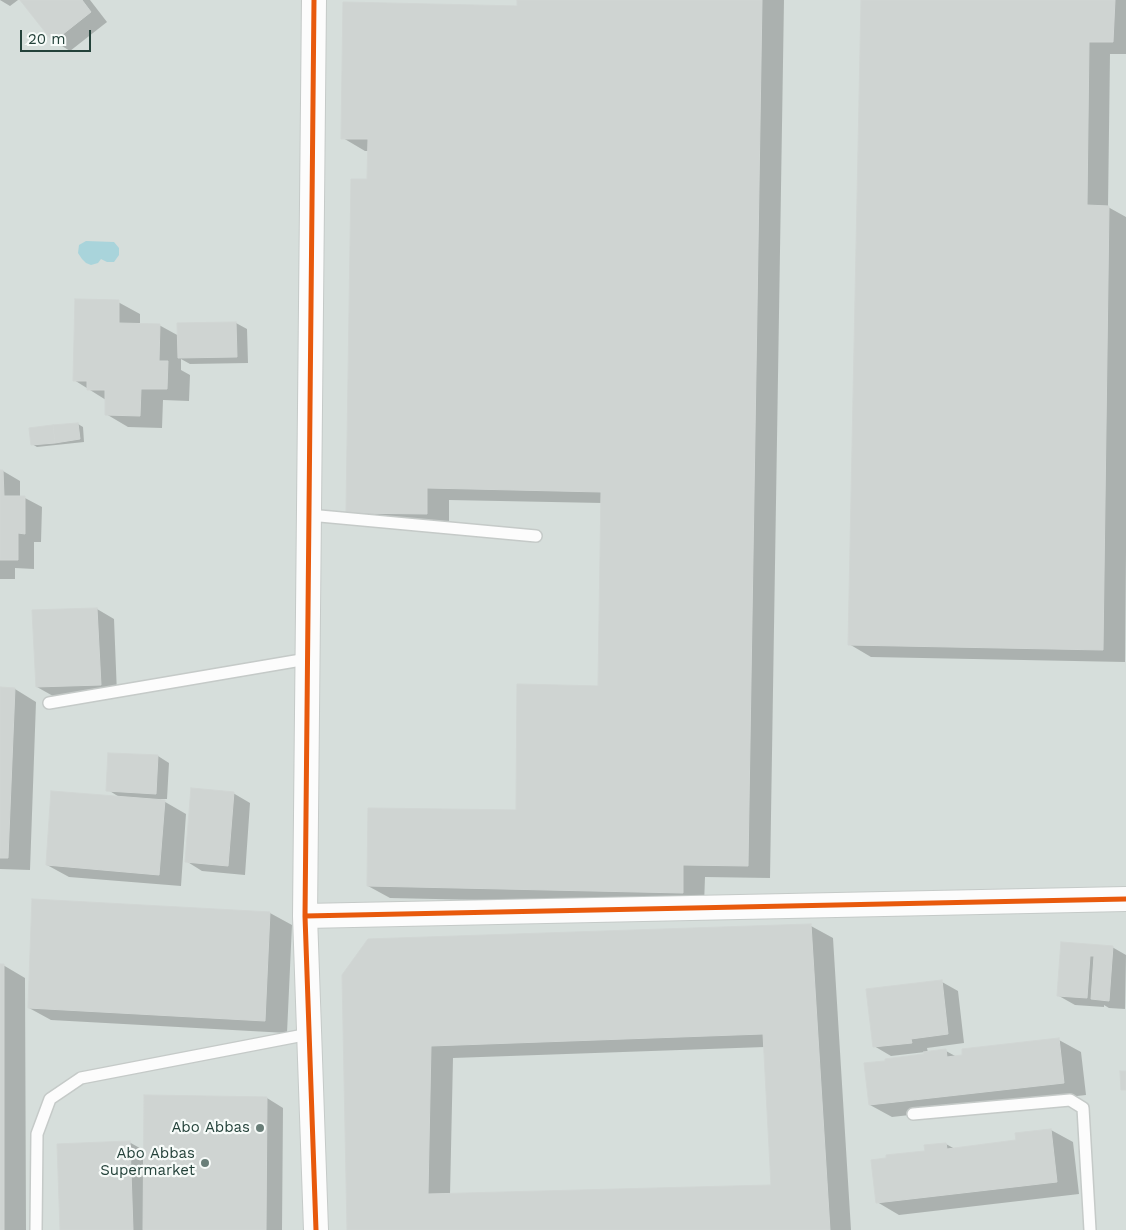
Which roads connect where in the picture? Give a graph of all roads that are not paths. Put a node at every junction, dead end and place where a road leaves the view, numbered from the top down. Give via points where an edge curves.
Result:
1 (314, 0) edge
2 (309, 515) junction
3 (536, 536) dead end
4 (307, 659) junction
5 (49, 703) dead end
6 (1126, 899) edge
7 (305, 916) junction
8 (309, 1034) junction
9 (913, 1114) dead end
10 (36, 1230) edge
11 (316, 1230) edge
12 (1090, 1230) edge

1 - 2 street
2 - 3 lane
2 - 4 street
4 - 5 lane
4 - 7 street
6 - 7 street
7 - 8 street
8 - 10 lane via 80,1078 50,1099 36,1134
8 - 11 street
9 - 12 lane via 1070,1100 1083,1108

